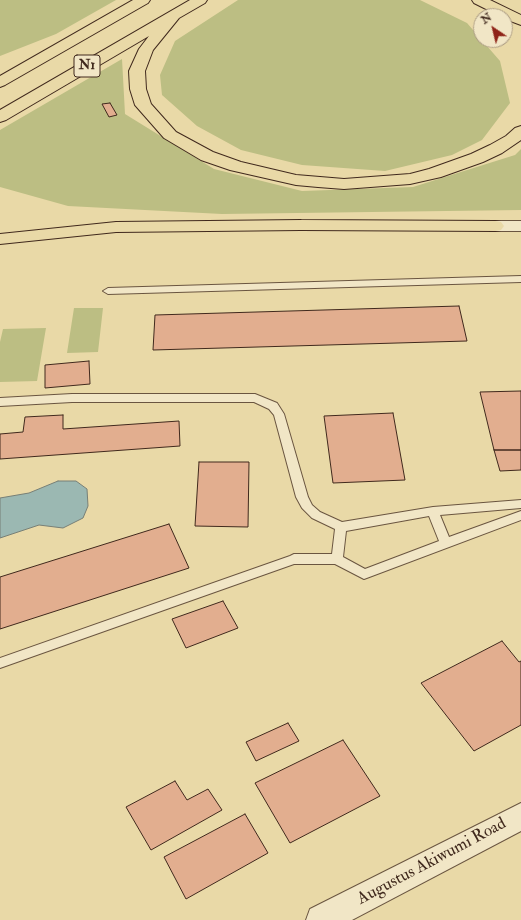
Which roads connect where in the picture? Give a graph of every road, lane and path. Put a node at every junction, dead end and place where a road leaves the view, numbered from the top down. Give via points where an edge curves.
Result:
1 (143, 0) edge
2 (200, 0) edge
3 (485, 3) edge
4 (174, 15) junction
5 (521, 21) edge
6 (513, 28) edge
7 (521, 36) edge
8 (0, 82) edge
9 (0, 117) edge
10 (521, 130) edge
11 (495, 226) joint
12 (521, 226) edge
13 (0, 239) edge
14 (521, 279) edge
15 (108, 290) dead end
16 (0, 402) edge
17 (521, 504) edge
18 (432, 511) junction
19 (521, 515) edge
20 (341, 527) junction
21 (446, 544) junction
22 (337, 559) junction
23 (0, 663) edge
24 (521, 816) edge
25 (321, 920) edge

1 - 8 highway, N1
2 - 4 highway, N1
3 - 5 highway
4 - 9 highway, N1
4 - 10 highway via 146,49 137,71 138,89 143,104 170,135 207,156 236,166 296,180 318,182 352,183 410,179 435,173 496,150
6 - 7 highway
11 - 12 street
11 - 13 highway via 116,227
14 - 15 lane
16 - 20 lane via 72,398 255,398 273,406 279,414 302,497 308,508 316,515
17 - 18 lane
18 - 20 lane
18 - 21 lane
19 - 21 lane
20 - 22 lane
21 - 22 lane via 364,574
22 - 23 lane via 294,559
24 - 25 street, Augustus Akiwumi Road

